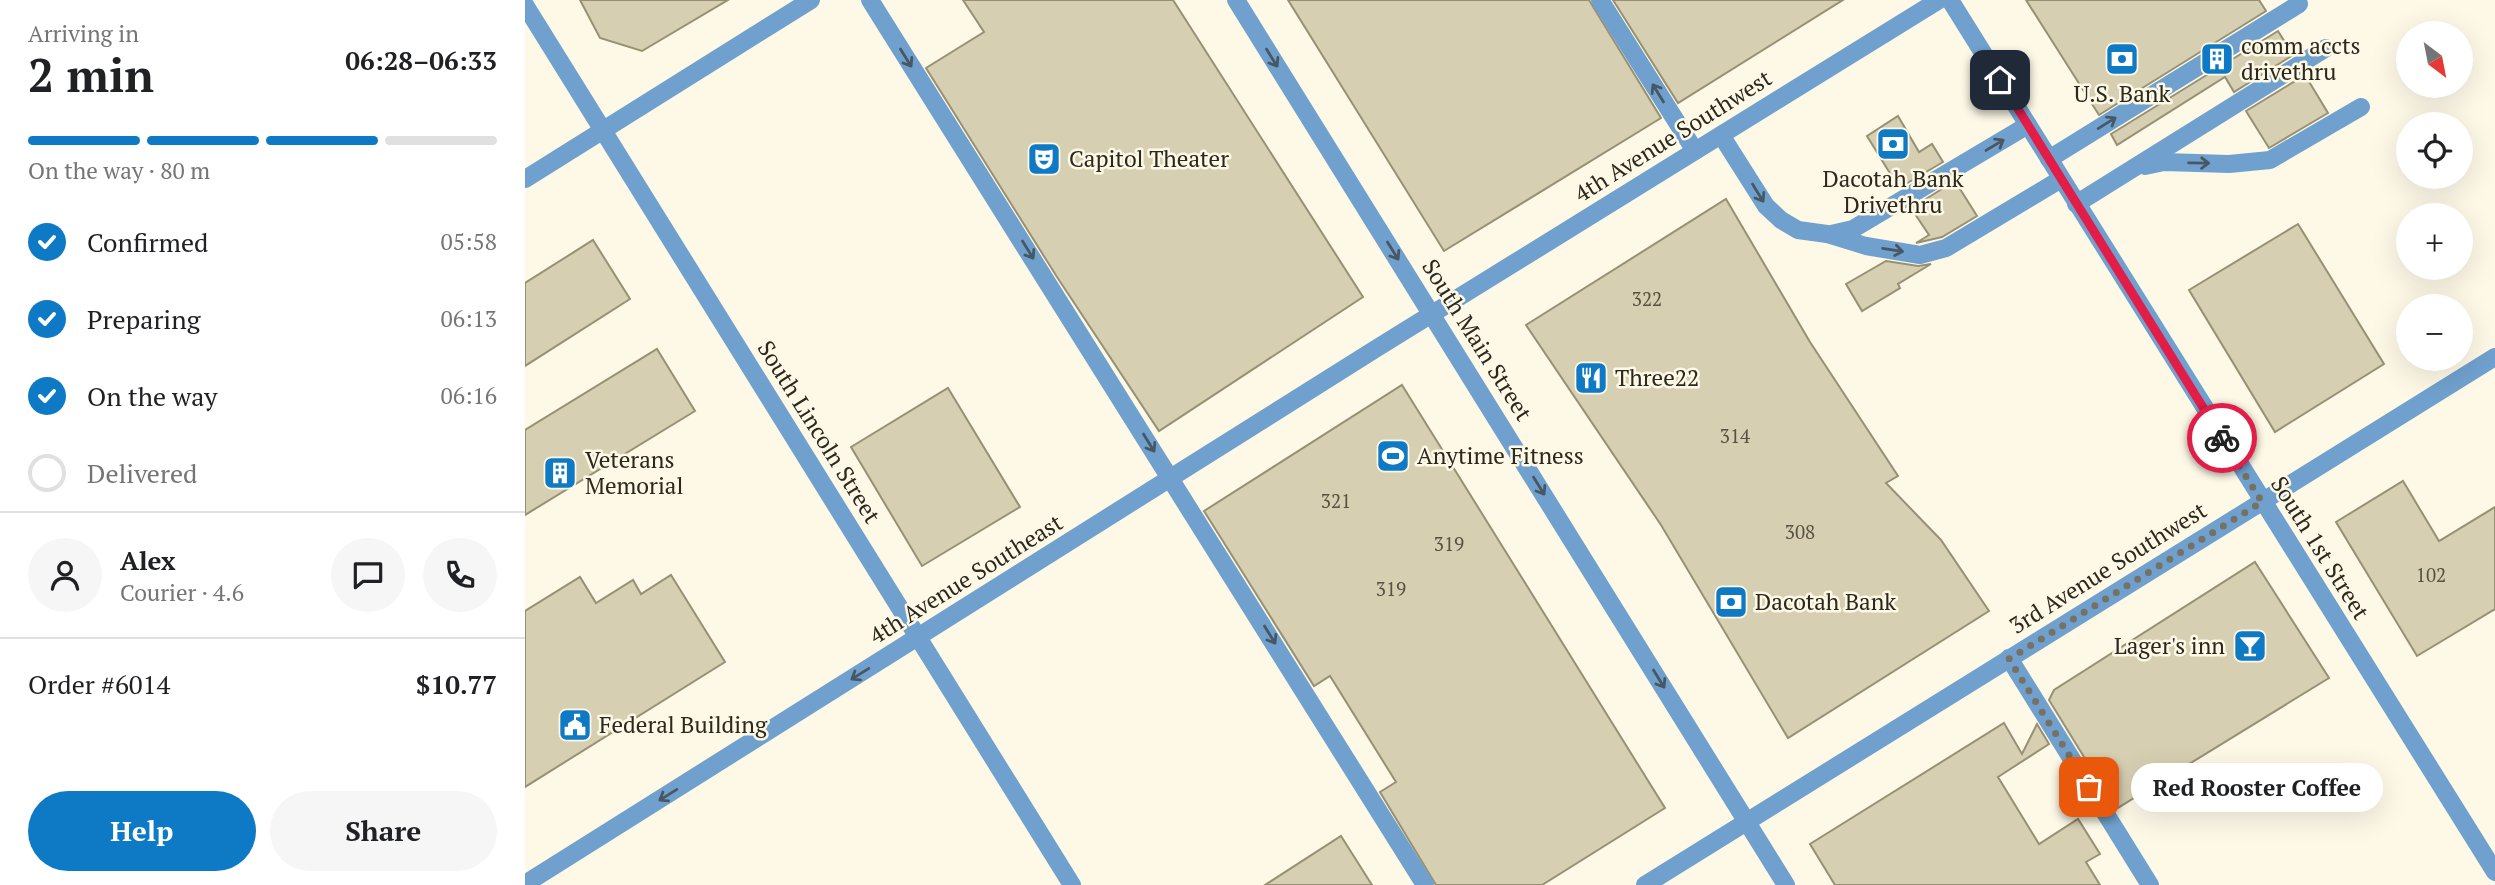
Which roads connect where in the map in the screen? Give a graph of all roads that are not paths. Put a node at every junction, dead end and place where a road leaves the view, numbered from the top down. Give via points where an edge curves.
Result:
1 (811, 0) edge
2 (870, 0) edge
3 (1236, 0) edge
4 (1600, 0) edge
5 (1939, 0) edge
6 (1950, 0) edge
7 (2299, 4) dead end
8 (525, 5) edge
9 (2326, 48) dead end
10 (2361, 107) dead end
11 (2028, 125) junction
12 (603, 130) junction
13 (1721, 135) junction
14 (1695, 151) junction
15 (2049, 159) junction
16 (2132, 169) junction
17 (525, 179) edge
18 (2061, 179) junction
19 (2076, 204) junction
20 (1827, 234) junction
21 (1432, 313) junction
22 (2495, 357) edge
23 (1171, 477) junction
24 (2262, 502) junction
25 (918, 638) junction
26 (2009, 659) junction
27 (1747, 821) junction
28 (2495, 872) edge
29 (525, 884) edge
30 (1072, 885) edge
31 (1425, 885) edge
32 (1645, 885) edge
33 (1786, 885) edge
34 (2150, 885) edge

1 - 12 street
2 -> 23 street
3 -> 21 street, South Main Street
14 -> 4 street
5 - 13 street, 4th Avenue Southwest
6 - 11 street, South 1st Street
15 -> 7 street
8 - 12 street, South Lincoln Street
9 - 16 street
16 -> 10 street via 2164,162 2270,160
11 - 15 street, South 1st Street
20 -> 11 street via 1853,229
12 - 17 street
12 - 25 street, South Lincoln Street
13 - 14 street, 4th Avenue Southwest
13 -> 20 street via 1766,206 1798,230
14 - 21 street, 4th Avenue Southwest
15 - 18 street, South 1st Street
16 - 19 street
18 - 19 street, South 1st Street
20 -> 18 street via 1866,246 1920,254 1946,248
19 - 24 street, South 1st Street
21 - 23 street, 4th Avenue Southeast
21 -> 27 street, South Main Street
22 - 24 street, 3rd Avenue Southwest
23 - 25 street, 4th Avenue Southeast
23 -> 31 street
24 - 26 street, 3rd Avenue Southwest
24 - 28 street, South 1st Street
25 -> 29 street, 4th Avenue Southeast
25 - 30 street, South Lincoln Street
26 - 27 street, 3rd Avenue Southwest
26 - 34 street
27 - 32 street, 3rd Avenue Southwest
27 - 33 street, South Main Street

